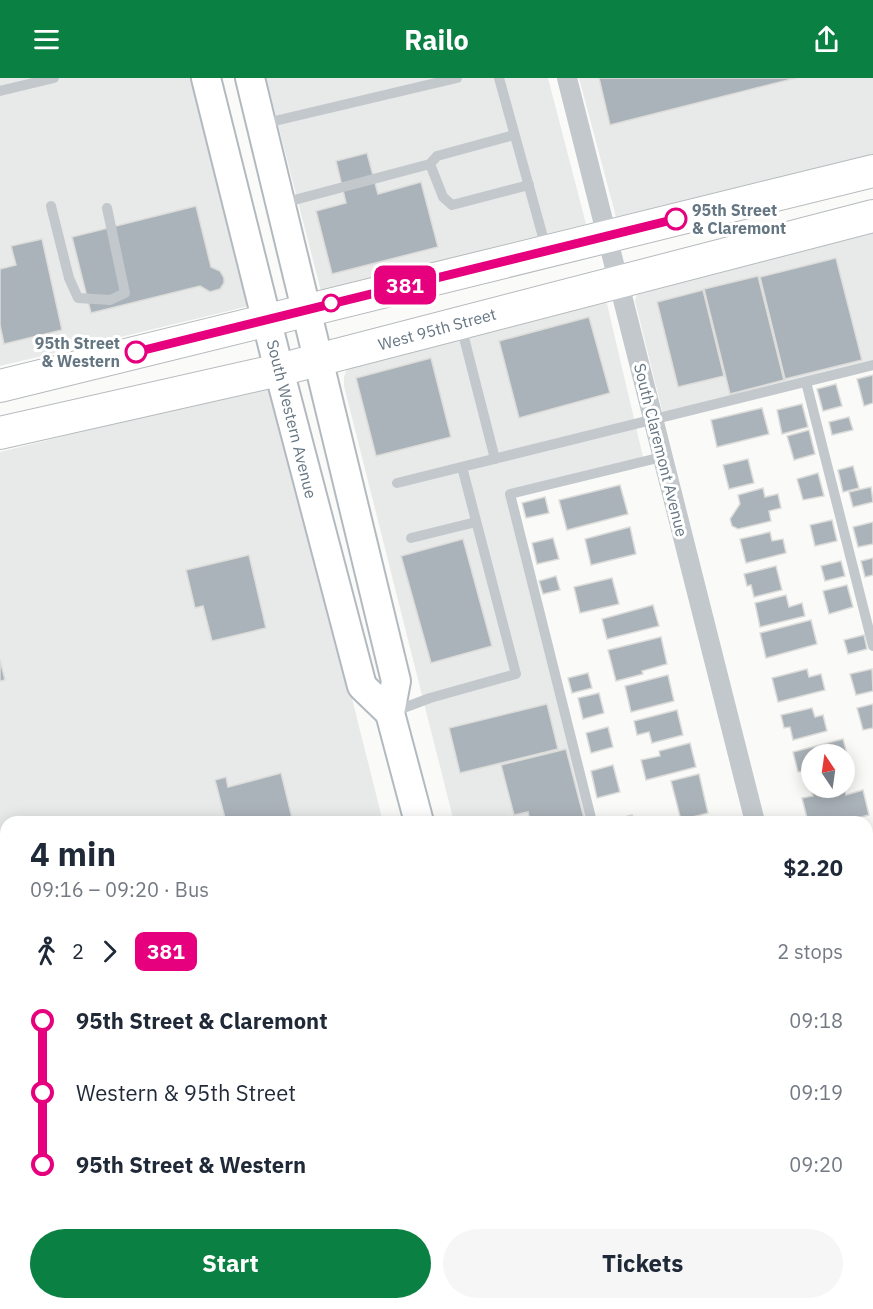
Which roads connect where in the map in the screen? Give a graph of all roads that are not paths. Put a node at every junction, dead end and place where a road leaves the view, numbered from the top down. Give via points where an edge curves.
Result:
1 (54, 78) edge
2 (206, 78) edge
3 (250, 78) edge
4 (457, 78) edge
5 (499, 78) edge
6 (567, 78) edge
7 (0, 92) edge
8 (262, 124) junction
9 (514, 135) junction
10 (430, 164) junction
11 (873, 171) edge
12 (529, 185) junction
13 (281, 203) junction
14 (51, 206) dead end
15 (107, 208) dead end
16 (873, 216) edge
17 (607, 236) junction
18 (547, 251) junction
19 (618, 282) junction
20 (306, 309) junction
21 (267, 319) junction
22 (460, 323) junction
23 (319, 360) junction
24 (873, 365) edge
25 (279, 370) junction
26 (806, 382) junction
27 (0, 386) edge
28 (653, 421) junction
29 (0, 433) edge
30 (662, 457) junction
31 (495, 459) junction
32 (462, 467) junction
33 (397, 483) dead end
34 (476, 522) junction
35 (411, 538) dead end
36 (873, 646) edge
37 (390, 713) junction
38 (417, 816) edge
39 (590, 816) edge
40 (753, 816) edge

1 - 7 lane
2 - 21 main road, South Western Avenue
3 - 8 main road
4 - 8 lane
5 - 9 lane
6 - 17 street, South Claremont Avenue
8 - 13 main road
9 - 10 lane via 437,156
9 - 12 lane
10 - 12 lane via 443,197 452,205
10 - 13 lane
11 - 17 main road
12 - 18 lane
13 - 20 main road
14 - 15 lane via 69,278 78,298 110,300 125,293
16 - 19 main road, West 95th Street
17 - 18 main road
17 - 19 street, South Claremont Avenue
18 - 20 main road
19 - 22 main road, West 95th Street
19 - 28 street, South Claremont Avenue
20 - 21 main road
20 - 23 main road
21 - 25 main road, South Western Avenue
21 - 27 main road
22 - 23 main road, West 95th Street
22 - 31 lane
23 - 25 main road, West 95th Street
23 - 37 main road via 396,681
24 - 26 lane
25 - 29 main road, West 95th Street
25 - 37 main road, South Western Avenue via 362,686
26 - 28 lane
26 - 36 lane
28 - 30 street, South Claremont Avenue
28 - 31 lane
30 - 39 lane via 510,494
30 - 40 street, South Claremont Avenue
31 - 32 lane
32 - 33 lane
32 - 34 lane
34 - 35 lane
34 - 37 lane via 516,674
37 - 38 main road

